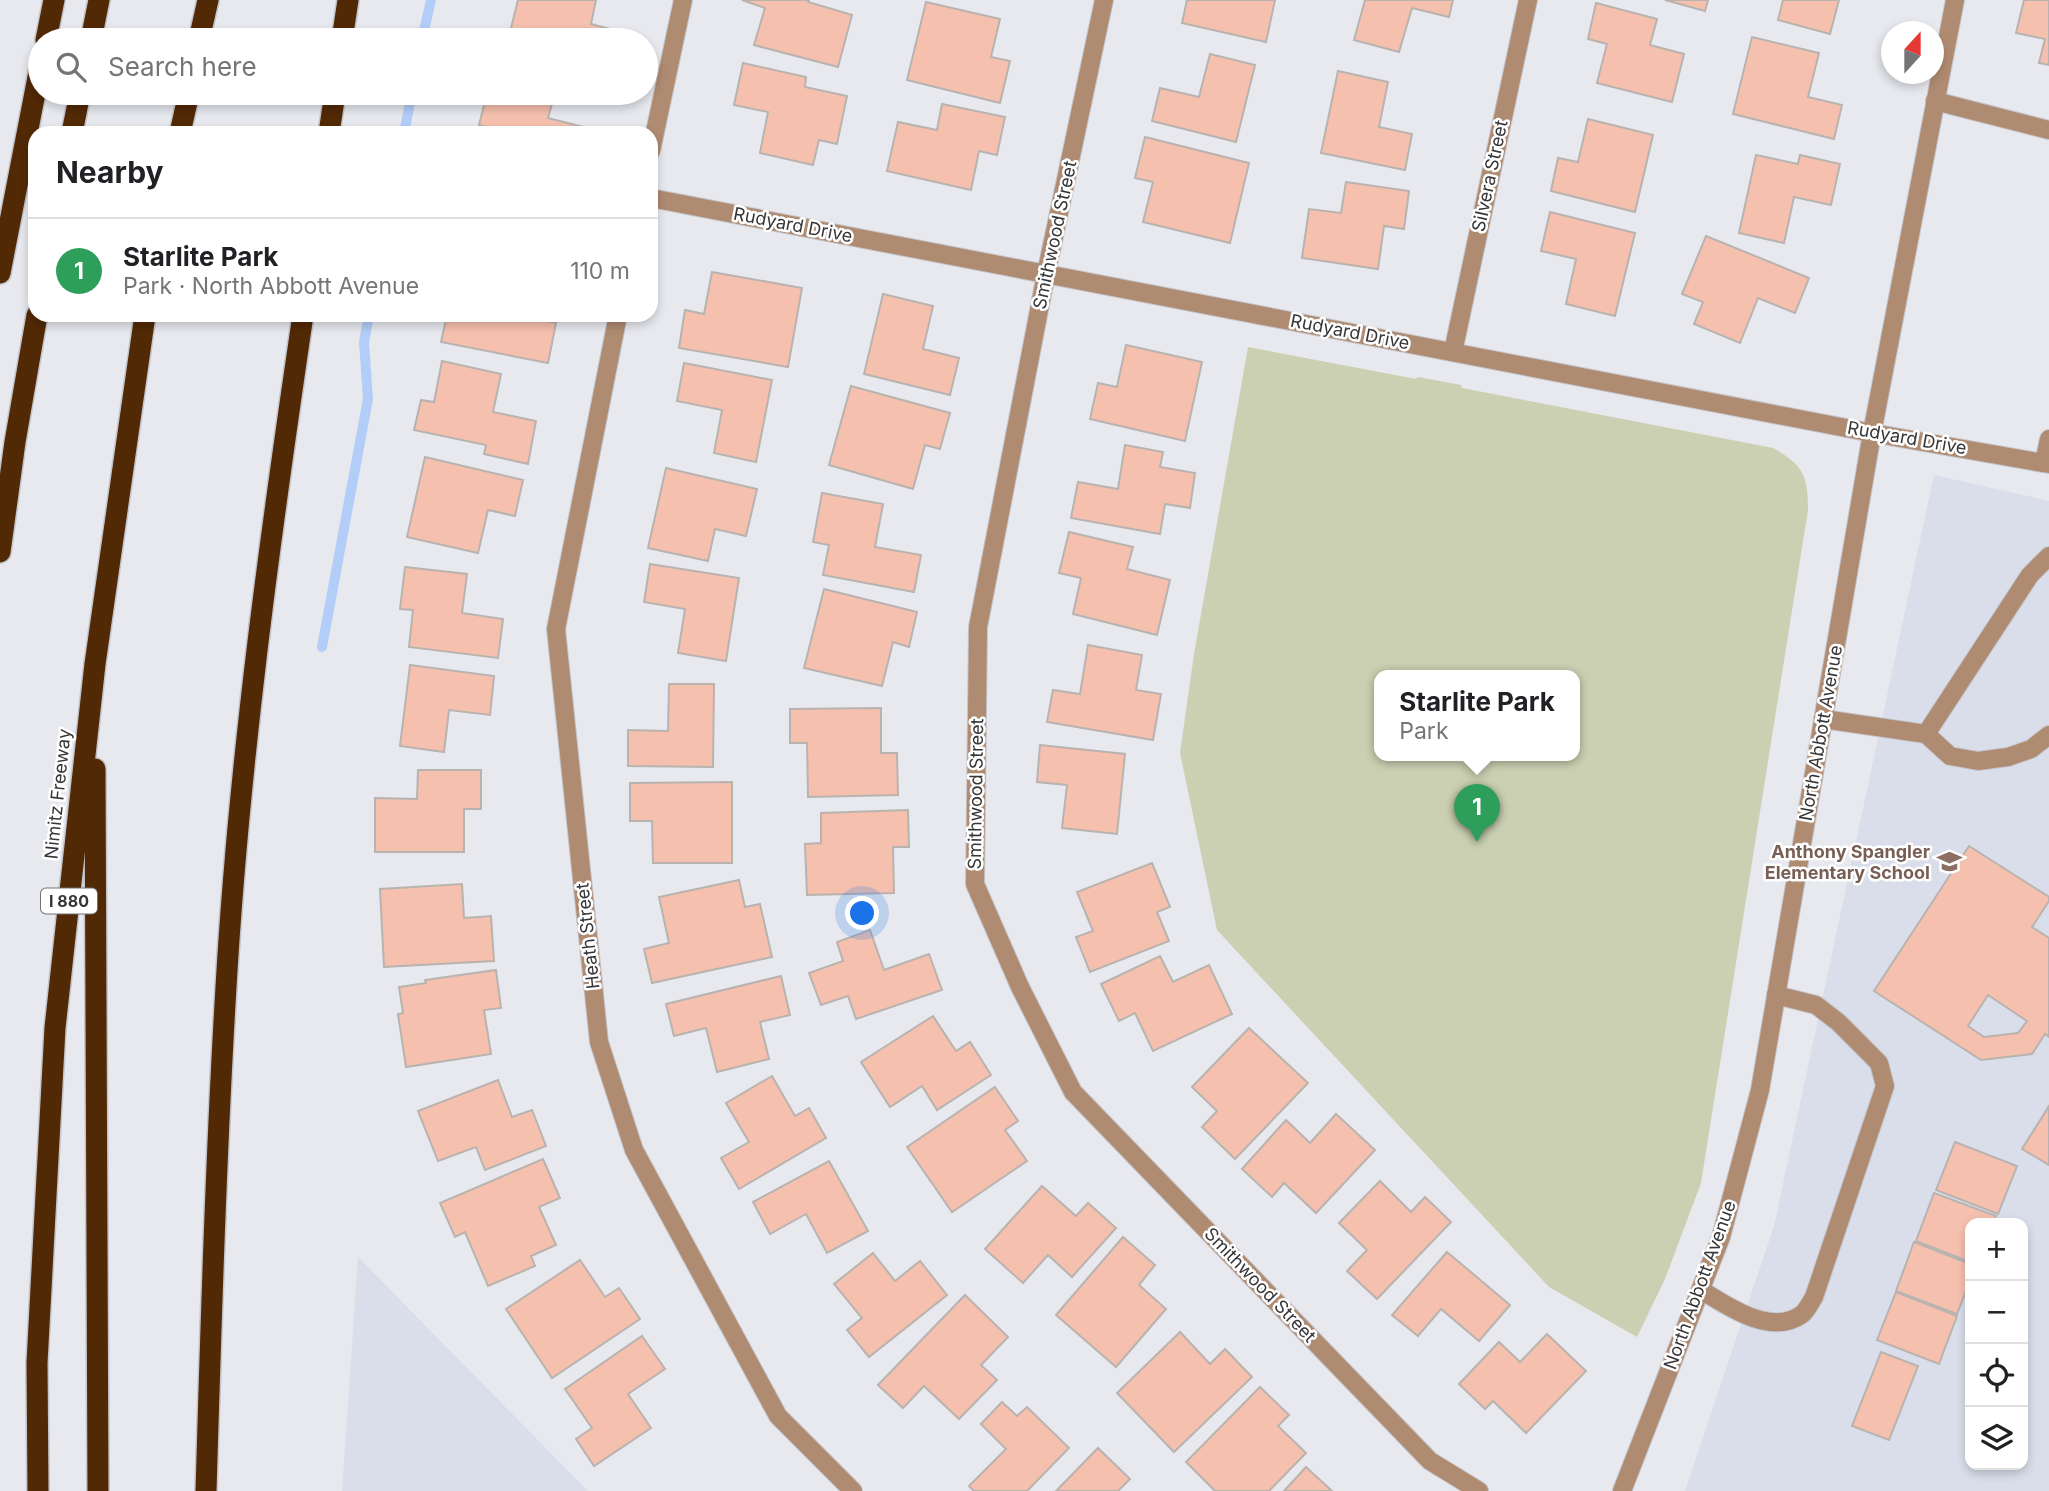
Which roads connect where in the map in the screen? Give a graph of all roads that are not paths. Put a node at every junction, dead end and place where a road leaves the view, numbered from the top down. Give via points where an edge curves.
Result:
1 (54, 0) edge
2 (99, 0) edge
3 (208, 0) edge
4 (348, 0) edge
5 (683, 0) edge
6 (1104, 0) edge
7 (1528, 0) edge
8 (1955, 0) edge
9 (48, 28) edge
10 (93, 28) edge
11 (202, 28) edge
12 (344, 28) edge
13 (1935, 101) junction
14 (33, 105) edge
15 (78, 105) edge
16 (186, 105) edge
17 (333, 105) edge
18 (29, 126) edge
19 (73, 126) edge
20 (182, 126) edge
21 (330, 126) edge
22 (656, 126) edge
23 (28, 129) edge
24 (2049, 130) edge
25 (658, 199) edge
26 (0, 273) edge
27 (1046, 274) junction
28 (36, 322) edge
29 (144, 322) edge
30 (302, 322) edge
31 (617, 322) edge
32 (1453, 352) junction
33 (1872, 433) junction
34 (2049, 439) edge
35 (2047, 464) edge
36 (0, 552) edge
37 (2049, 556) edge
38 (95, 664) junction
39 (1823, 719) junction
40 (1926, 734) junction
41 (2049, 734) edge
42 (1776, 995) junction
43 (1701, 1290) junction
44 (841, 1487) edge
45 (38, 1491) edge
46 (98, 1491) edge
47 (206, 1491) edge
48 (1479, 1491) edge
49 (1622, 1491) edge

1 - 9 highway
2 - 10 highway
3 - 11 highway
4 - 12 highway
5 - 22 street
6 - 27 street, Smithwood Street
7 - 32 street, Silvera Street
8 - 13 street, North Abbott Avenue
13 - 24 street
13 - 33 street, North Abbott Avenue
14 - 18 highway
15 - 19 highway
16 - 20 highway
17 - 21 highway
23 - 26 highway
25 - 27 street, Rudyard Drive
27 - 32 street, Rudyard Drive
27 - 48 street, Smithwood Street via 978,627 975,884 1073,1092 1430,1461
28 - 36 highway
29 - 38 highway, Nimitz Freeway / I 880
30 - 47 highway via 247,743 227,972
31 - 44 street, Heath Street via 556,629 599,1042 634,1150 778,1416
32 - 33 street, Rudyard Drive
33 - 35 street, Rudyard Drive
33 - 39 street, North Abbott Avenue
34 - 35 street
37 - 40 street via 2030,575
38 - 45 highway, Nimitz Freeway / I 880 via 55,1028 37,1363
38 - 46 highway
39 - 40 street
39 - 42 street, North Abbott Avenue
40 - 41 street via 1950,757 1978,761 2031,749
42 - 43 street, North Abbott Avenue via 1760,1090 1721,1237
42 - 43 street via 1816,1005 1838,1022 1879,1063 1885,1086 1814,1297 1803,1314 1781,1323 1741,1314
43 - 49 street, North Abbott Avenue

